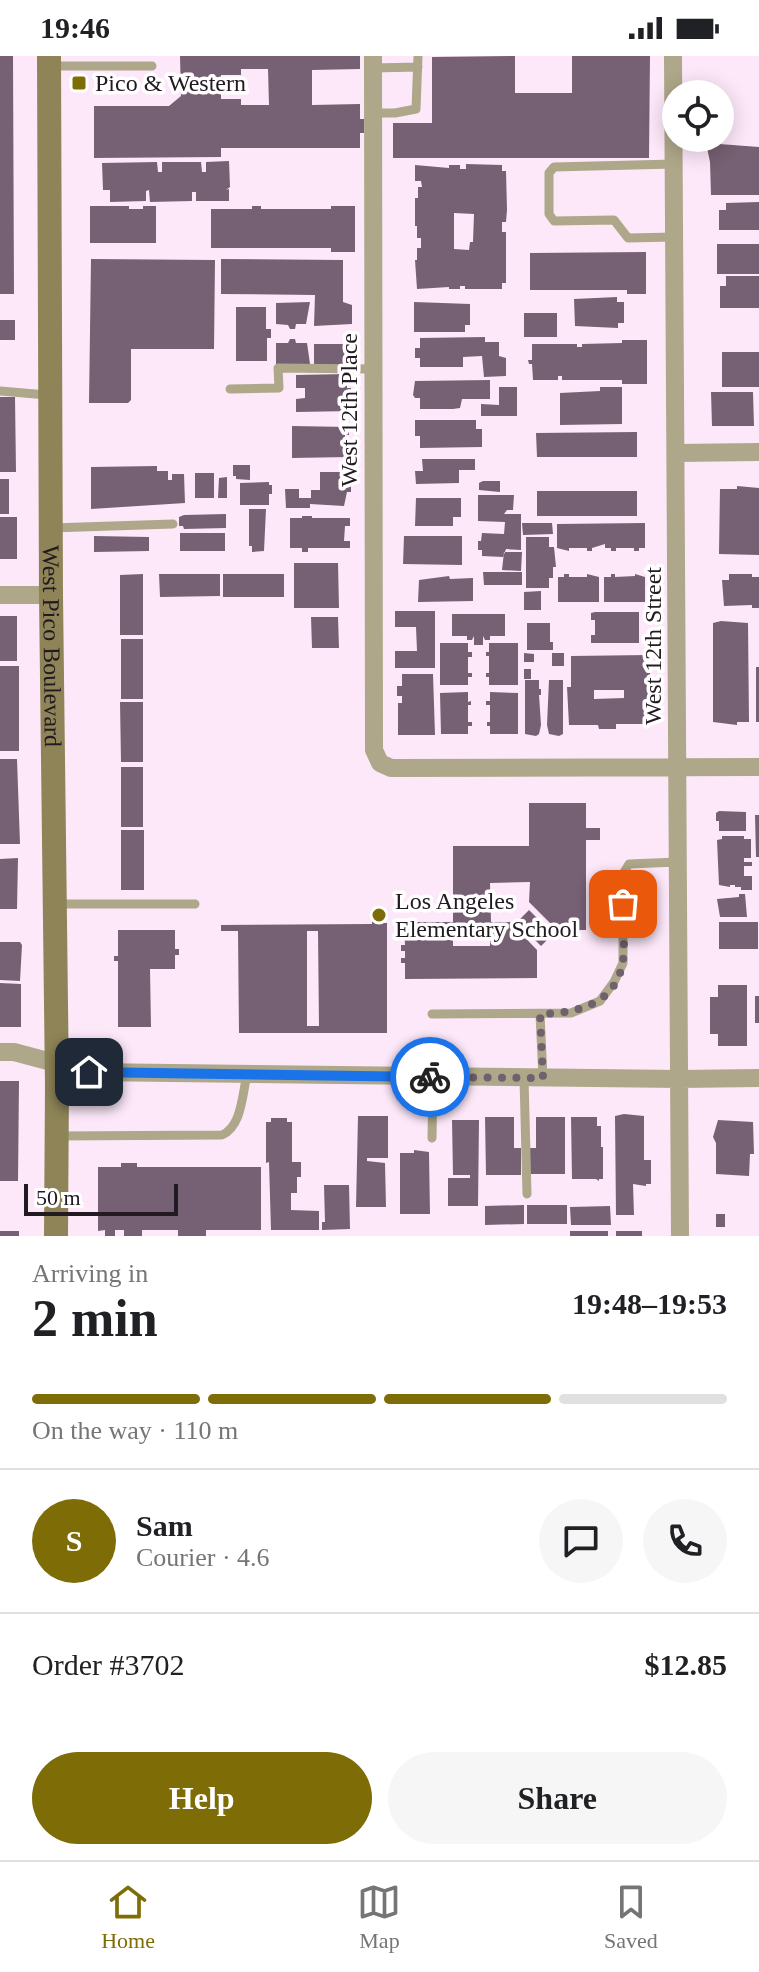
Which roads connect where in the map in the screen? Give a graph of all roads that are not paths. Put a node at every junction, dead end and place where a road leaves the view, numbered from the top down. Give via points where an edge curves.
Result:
1 (418, 56) edge
2 (673, 56) edge
3 (49, 61) edge
4 (373, 62) edge
5 (152, 66) dead end
6 (418, 67) junction
7 (373, 113) junction
8 (674, 164) junction
9 (674, 237) junction
10 (373, 369) junction
11 (230, 389) dead end
12 (0, 391) edge
13 (50, 395) junction
14 (759, 452) edge
15 (676, 453) junction
16 (173, 524) dead end
17 (51, 528) junction
18 (0, 595) edge
19 (51, 595) junction
20 (759, 767) edge
21 (677, 768) junction
22 (678, 862) junction
23 (55, 904) junction
24 (195, 904) dead end
25 (432, 1014) dead end
26 (540, 1014) junction
27 (0, 1052) edge
28 (57, 1063) junction
29 (247, 1075) junction
30 (433, 1077) junction
31 (533, 1078) junction
32 (759, 1078) edge
33 (679, 1079) junction
34 (57, 1136) junction
35 (432, 1138) dead end
36 (527, 1194) dead end
37 (56, 1236) edge
38 (680, 1236) edge

1 - 6 lane
2 - 8 street, West 12th Street
3 - 5 lane
3 - 13 main road, West Pico Boulevard
4 - 6 lane
4 - 7 street, West 12th Place
6 - 7 lane via 416,109
7 - 10 street, West 12th Place
8 - 9 street, West 12th Street
8 - 9 lane via 554,167 549,173 549,214 554,221 614,220 628,238
9 - 15 street, West 12th Street
10 - 11 lane via 278,368 279,388
10 - 21 street, West 12th Place via 374,750 380,763 391,768
12 - 13 lane
13 - 17 main road, West Pico Boulevard
14 - 15 street
15 - 21 street, West 12th Street
16 - 17 lane
17 - 19 main road, West Pico Boulevard
18 - 19 street
19 - 23 main road, West Pico Boulevard
20 - 21 street
21 - 22 street, West 12th Street
22 - 26 lane via 629,864 623,874 623,963 600,1001 571,1013
22 - 33 street, West 12th Street
23 - 24 lane
23 - 28 main road, West Pico Boulevard
25 - 26 lane
26 - 31 lane
27 - 28 street
28 - 29 street via 89,1072
28 - 34 main road, West Pico Boulevard
29 - 30 street
29 - 34 lane via 237,1121 222,1135
30 - 31 street
30 - 35 lane
31 - 33 street
31 - 36 lane
32 - 33 street
33 - 38 street, West 12th Street
34 - 37 main road, West Pico Boulevard

